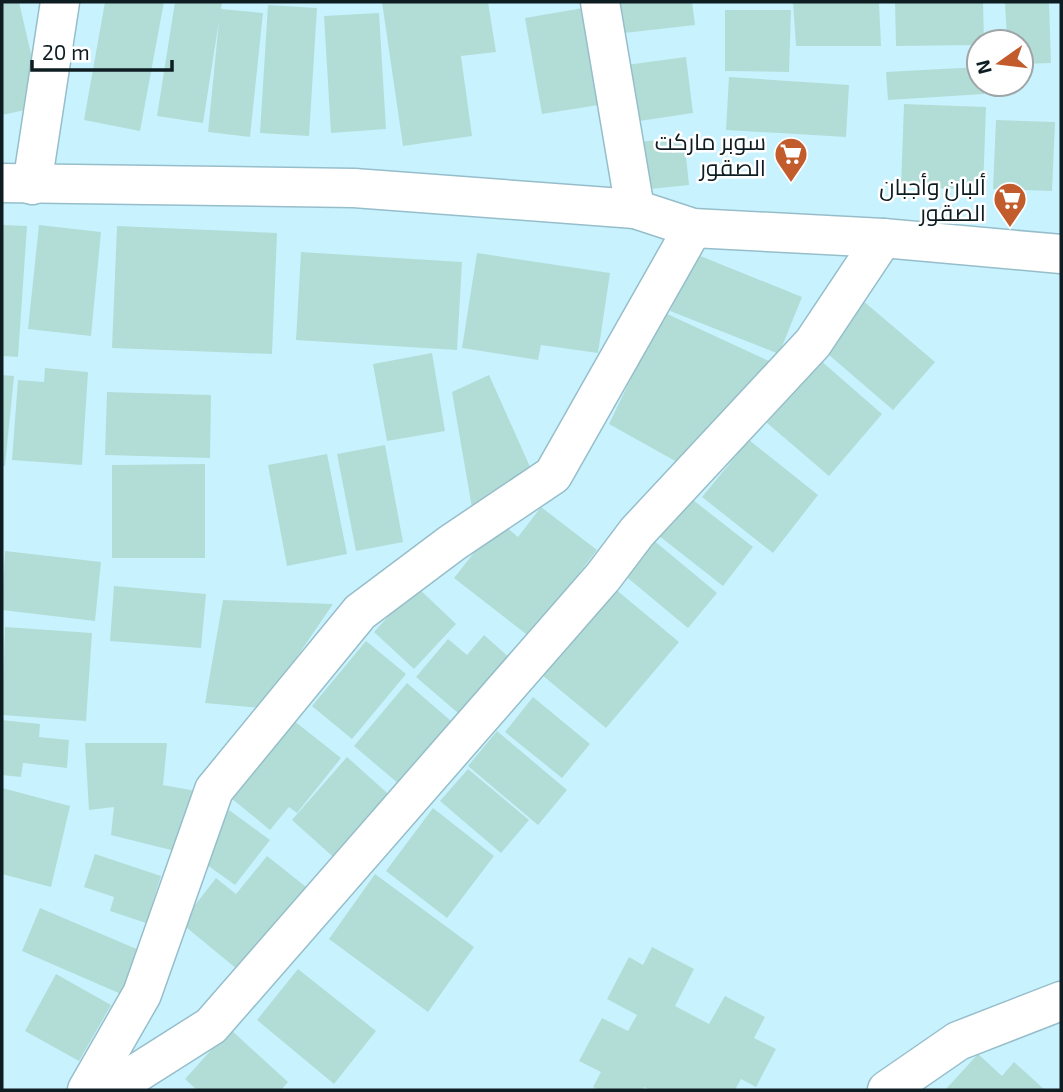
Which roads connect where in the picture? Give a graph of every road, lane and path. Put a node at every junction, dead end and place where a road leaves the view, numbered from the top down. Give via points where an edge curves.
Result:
1 (60, 2) edge
2 (600, 2) edge
3 (17, 184) edge
4 (635, 209) junction
5 (693, 228) junction
6 (883, 238) junction
7 (1061, 254) edge
8 (1061, 1001) edge
9 (123, 1087) edge
10 (87, 1090) edge
11 (887, 1090) edge

1 - 3 street
2 - 4 street
3 - 4 street via 354,188
4 - 5 street
5 - 6 street
5 - 10 street via 553,475 360,612 214,790 142,995
6 - 7 street
6 - 9 street via 813,343 637,532 603,577 211,1026
8 - 11 street via 958,1041

